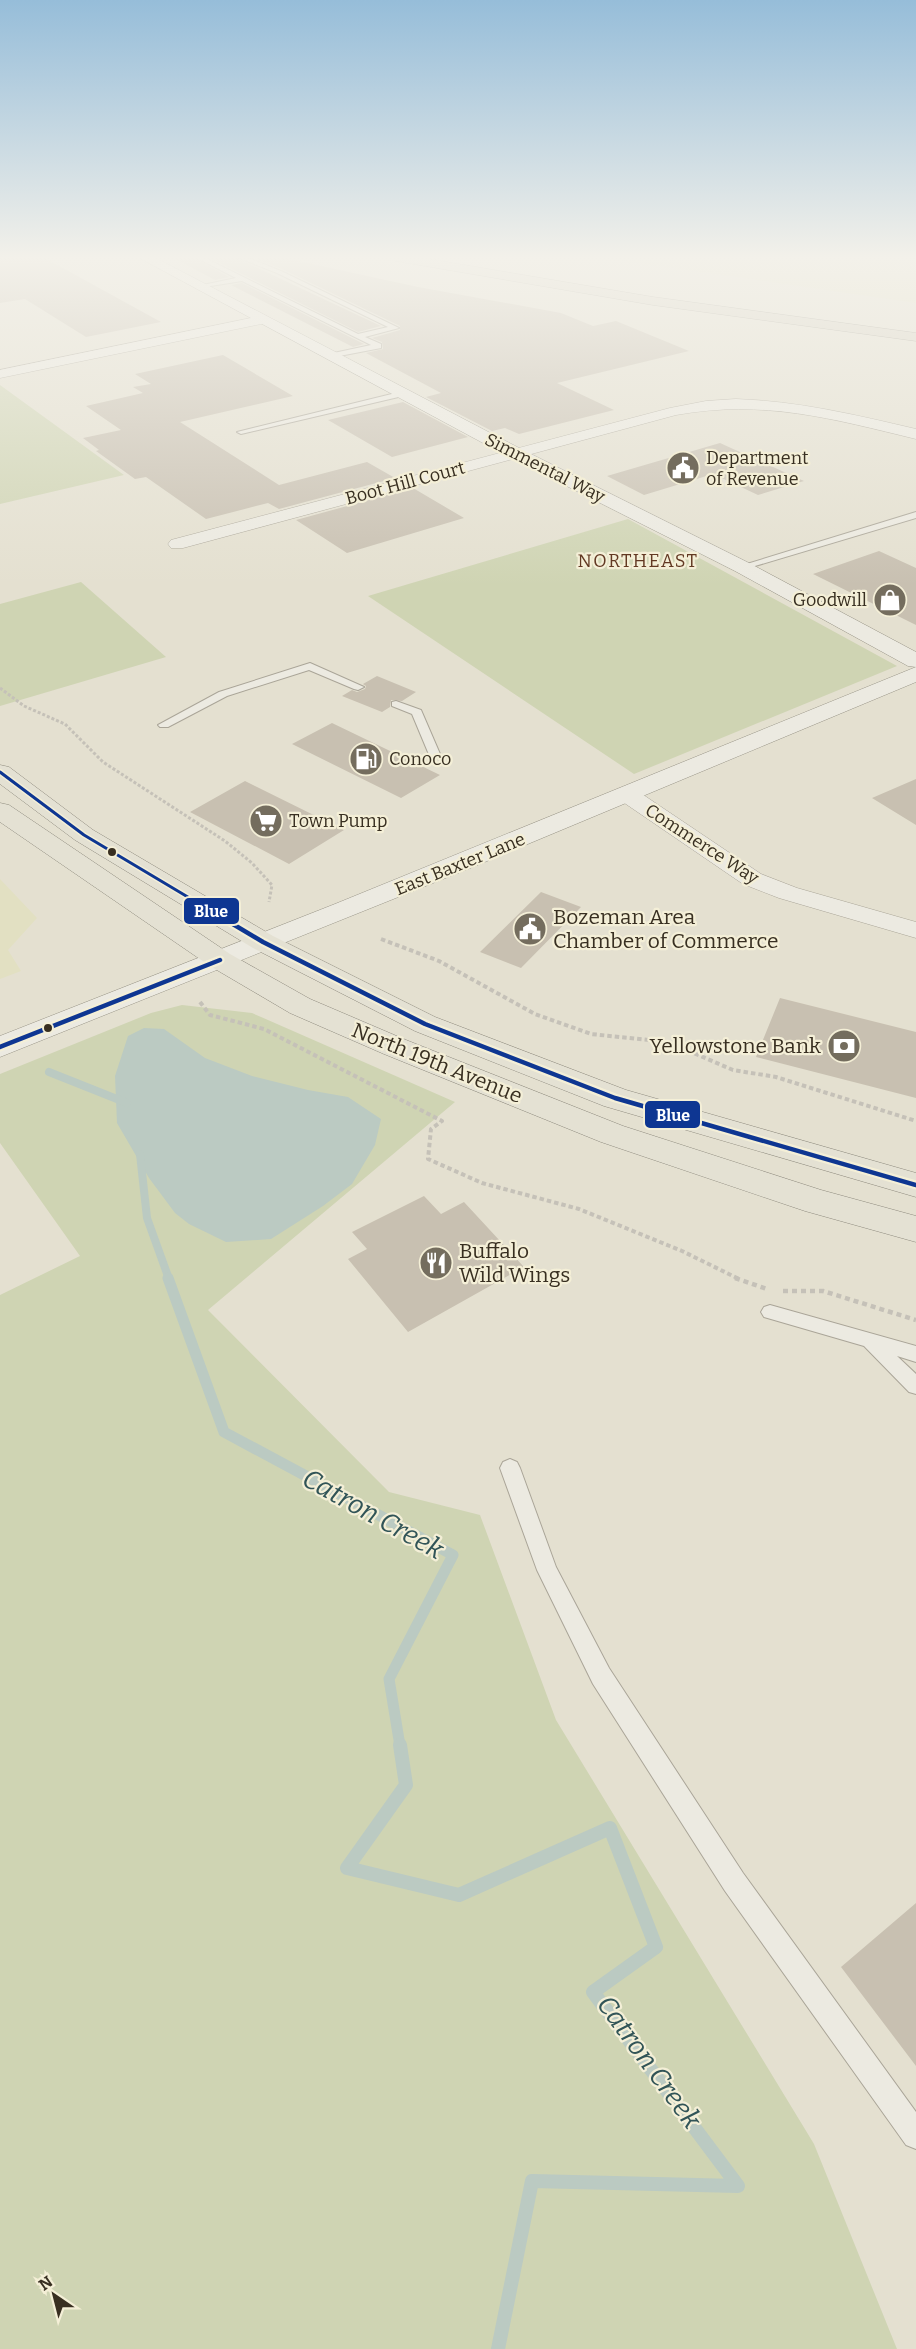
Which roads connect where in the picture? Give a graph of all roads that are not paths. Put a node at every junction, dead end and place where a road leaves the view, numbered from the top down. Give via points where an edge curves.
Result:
1 (41, 366) edge
2 (351, 366) edge
3 (0, 374) edge
4 (404, 393) junction
5 (241, 432) dead end
6 (916, 434) edge
7 (515, 453) junction
8 (916, 515) edge
9 (177, 544) dead end
10 (742, 567) junction
11 (916, 661) edge
12 (916, 674) edge
13 (358, 687) dead end
14 (396, 704) dead end
15 (164, 725) dead end
16 (434, 754) dead end
17 (0, 772) edge
18 (628, 795) junction
19 (0, 810) edge
20 (916, 930) edge
21 (263, 942) junction
22 (220, 960) junction
23 (0, 1047) edge
24 (916, 1185) edge
25 (916, 1229) edge
26 (770, 1312) dead end
27 (868, 1340) junction
28 (916, 1354) edge
29 (916, 1386) edge
30 (510, 1468) dead end
31 (916, 2136) edge

1 - 3 street
2 - 4 street, Simmental Way
4 - 5 lane
4 - 7 street, Simmental Way
6 - 7 street, Boot Hill Court via 809,409 726,402 691,407
7 - 9 street, Boot Hill Court
7 - 10 street, Simmental Way
8 - 10 lane
10 - 11 street, Simmental Way
12 - 18 street, East Baxter Lane
13 - 15 lane via 310,666 223,694
14 - 16 lane via 417,712
17 - 21 main road, North 19th Avenue via 84,835
18 - 20 street, Commerce Way via 752,879
18 - 21 street, East Baxter Lane
19 - 22 main road, North 19th Avenue
21 - 22 street, East Baxter Lane
21 - 24 main road, North 19th Avenue via 425,1024 615,1098
22 - 23 street, East Baxter Lane
22 - 25 main road, North 19th Avenue via 300,1006 612,1134 817,1202
26 - 27 lane
27 - 28 lane
27 - 29 lane
30 - 31 lane via 547,1570 601,1676 734,1882

